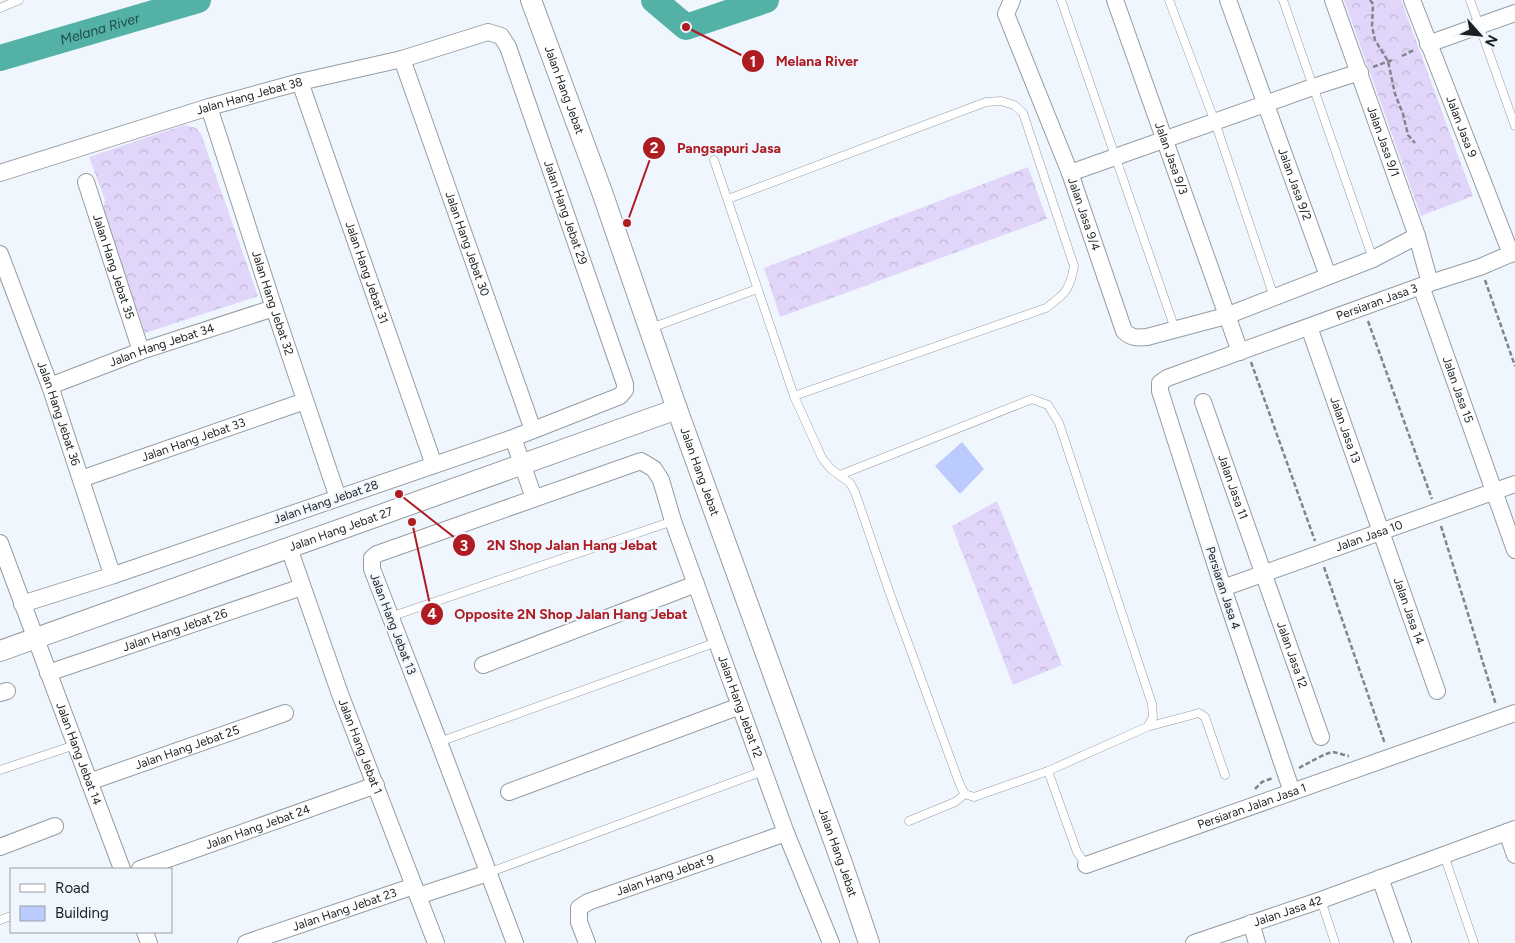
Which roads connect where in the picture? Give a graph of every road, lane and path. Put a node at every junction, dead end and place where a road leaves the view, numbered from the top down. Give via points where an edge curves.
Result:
1 (19, 0) edge
2 (532, 0) edge
3 (1012, 0) edge
4 (1061, 0) edge
5 (1115, 0) edge
6 (1169, 0) edge
7 (1228, 0) edge
8 (1283, 0) edge
9 (1333, 0) edge
10 (1370, 0) edge
11 (1412, 0) edge
12 (1470, 0) edge
13 (0, 8) edge
14 (1515, 13) edge
15 (1479, 26) junction
16 (501, 36) joint
17 (1428, 44) junction
18 (402, 59) junction
19 (1392, 60) dead end
20 (1388, 61) junction
21 (1360, 72) junction
22 (300, 82) junction
23 (1314, 87) junction
24 (1266, 104) junction
25 (209, 107) junction
26 (1215, 122) junction
27 (1515, 126) edge
28 (1164, 140) junction
29 (1415, 143) dead end
30 (1116, 157) junction
31 (714, 160) dead end
32 (0, 172) edge
33 (1070, 173) junction
34 (86, 182) dead end
35 (728, 199) junction
36 (1417, 236) junction
37 (1513, 253) edge
38 (0, 254) edge
39 (1373, 258) junction
40 (1480, 267) junction
41 (1328, 276) junction
42 (1426, 285) junction
43 (757, 289) junction
44 (1274, 297) junction
45 (274, 308) junction
46 (1226, 316) junction
47 (1309, 327) junction
48 (649, 328) junction
49 (1176, 329) junction
50 (141, 351) junction
51 (1240, 352) junction
52 (1515, 366) edge
53 (1160, 383) joint
54 (50, 386) junction
55 (625, 390) joint
56 (794, 396) junction
57 (305, 401) junction
58 (1203, 402) dead end
59 (677, 409) junction
60 (533, 430) junction
61 (513, 438) junction
62 (434, 465) junction
63 (522, 465) junction
64 (654, 469) joint
65 (840, 475) junction
66 (81, 479) junction
67 (1515, 484) edge
68 (1494, 492) junction
69 (338, 498) junction
70 (534, 498) junction
71 (673, 521) junction
72 (1381, 532) junction
73 (0, 545) edge
74 (289, 548) junction
75 (1515, 550) edge
76 (1263, 572) junction
77 (114, 574) junction
78 (696, 584) junction
79 (302, 587) junction
80 (1223, 588) junction
81 (22, 604) junction
82 (390, 617) junction
83 (35, 639) junction
84 (717, 642) junction
85 (0, 651) edge
86 (483, 665) dead end
87 (48, 673) junction
88 (1437, 691) dead end
89 (740, 706) junction
90 (285, 713) dead end
91 (1515, 713) edge
92 (1147, 728) junction
93 (1321, 737) dead end
94 (439, 742) junction
95 (74, 745) junction
96 (1355, 757) dead end
97 (0, 770) edge
98 (763, 771) junction
99 (1048, 771) junction
100 (1285, 773) junction
101 (1225, 775) dead end
102 (89, 782) junction
103 (376, 786) junction
104 (509, 792) dead end
105 (1252, 792) dead end
106 (1292, 792) junction
107 (965, 794) junction
108 (909, 821) dead end
109 (55, 826) dead end
110 (1511, 830) edge
111 (786, 833) junction
112 (0, 847) edge
113 (1444, 854) junction
114 (1515, 855) edge
115 (1086, 865) joint
116 (122, 868) edge
117 (143, 868) edge
118 (488, 873) junction
119 (1380, 878) junction
120 (416, 891) junction
121 (1321, 900) junction
122 (1250, 923) junction
123 (246, 943) edge
124 (436, 943) edge
125 (515, 943) edge
126 (587, 943) edge
127 (831, 943) edge
128 (869, 943) edge
129 (1194, 943) edge
130 (1258, 943) edge
131 (1335, 943) edge
132 (1403, 943) edge
133 (1474, 943) edge

1 - 13 lane
2 - 48 street, Jalan Hang Jebat
3 - 33 street, Jalan Jasa 9/4 via 1006,14
4 - 30 lane
5 - 28 street, Jalan Jasa 9/3
6 - 26 lane
7 - 24 street, Jalan Jasa 9/2
8 - 23 lane
9 - 21 street, Jalan Jasa 9/1
10 - 20 path via 1375,40
11 - 17 street, Jalan Jasa 9
12 - 15 lane
14 - 15 street
15 - 17 street
15 - 27 lane
16 - 18 street, Jalan Hang Jebat 38 via 488,32
16 - 55 street, Jalan Hang Jebat 29 via 508,47
17 - 37 street, Jalan Jasa 9
18 - 22 street, Jalan Hang Jebat 38
18 - 60 street, Jalan Hang Jebat 30
19 - 20 path
20 - 29 path via 1408,135
21 - 23 street
21 - 36 street, Jalan Jasa 9/1
22 - 25 street, Jalan Hang Jebat 38
22 - 62 street, Jalan Hang Jebat 31
23 - 24 street
23 - 39 lane
24 - 26 street
24 - 41 street, Jalan Jasa 9/2
25 - 32 street, Jalan Hang Jebat 38
25 - 45 street, Jalan Hang Jebat 32
26 - 28 street
26 - 44 lane
28 - 30 street
28 - 46 street, Jalan Jasa 9/3
30 - 33 street
30 - 49 lane
31 - 35 lane
33 - 49 street, Jalan Jasa 9/4 via 1124,331 1137,338
34 - 50 street, Jalan Hang Jebat 35
35 - 43 lane
35 - 56 lane via 986,102 1001,101 1014,105 1022,113 1032,139 1074,266 1072,280 1064,295 1046,308
36 - 39 street
36 - 42 street, Jalan Jasa 9/1
37 - 40 street, Persiaran Jasa 3
38 - 54 street, Jalan Hang Jebat 36
39 - 41 street
40 - 42 street, Persiaran Jasa 3
40 - 52 path
41 - 44 street, Jalan Jasa 9/4
42 - 47 street, Persiaran Jasa 3
42 - 68 street, Jalan Jasa 15
43 - 48 lane
43 - 56 lane
44 - 46 street, Jalan Jasa 9/4
45 - 50 street, Jalan Hang Jebat 34
45 - 57 street, Jalan Hang Jebat 32
46 - 49 street, Jalan Jasa 9/4
46 - 51 street
47 - 51 street, Persiaran Jasa 3
47 - 72 street, Jalan Jasa 13
48 - 59 street, Jalan Hang Jebat
50 - 54 street, Jalan Hang Jebat 34
51 - 53 street, Persiaran Jasa 3
53 - 80 street, Persiaran Jasa 4
54 - 66 street, Jalan Hang Jebat 36
55 - 60 street, Jalan Hang Jebat 28 via 620,396
56 - 65 lane via 822,458
57 - 66 street, Jalan Hang Jebat 33
57 - 69 street, Jalan Hang Jebat 32
58 - 76 street, Jalan Jasa 11
59 - 63 street, Jalan Hang Jebat 27
59 - 128 street, Jalan Hang Jebat
60 - 61 street, Jalan Hang Jebat 28
61 - 62 street, Jalan Hang Jebat 28
61 - 63 street
62 - 69 street, Jalan Hang Jebat 28
63 - 70 street
63 - 74 street, Jalan Hang Jebat 27
64 - 70 street, Jalan Hang Jebat 13 via 641,461
64 - 71 street, Jalan Hang Jebat 12 via 661,480
65 - 92 lane via 1032,399 1048,405 1059,423 1152,704 1154,718
65 - 107 lane via 855,492
66 - 77 street, Jalan Hang Jebat 36
67 - 68 street, Jalan Jasa 10
68 - 72 street, Jalan Jasa 10
68 - 75 street, Jalan Jasa 15
69 - 77 street, Jalan Hang Jebat 28
70 - 82 street, Jalan Hang Jebat 13 via 372,558 372,569
71 - 78 street, Jalan Hang Jebat 12
71 - 82 lane
72 - 76 street, Jalan Jasa 10
72 - 88 street, Jalan Jasa 14
73 - 81 street, Jalan Hang Jebat 14
74 - 79 street, Jalan Hang Jebat 1
74 - 83 street, Jalan Hang Jebat 27
76 - 80 street, Jalan Jasa 10
76 - 93 street, Jalan Jasa 12
77 - 81 street, Jalan Hang Jebat 28
78 - 84 street, Jalan Hang Jebat 12
78 - 86 street
79 - 87 street, Jalan Hang Jebat 26
79 - 103 street, Jalan Hang Jebat 1
80 - 100 street, Persiaran Jasa 4
81 - 83 street, Jalan Hang Jebat 14
82 - 94 street, Jalan Hang Jebat 13
83 - 85 street, Jalan Hang Jebat 27
83 - 87 street, Jalan Hang Jebat 14
84 - 89 street, Jalan Hang Jebat 12
84 - 94 lane
87 - 95 street, Jalan Hang Jebat 14
89 - 98 street, Jalan Hang Jebat 12
89 - 104 street
90 - 102 street, Jalan Hang Jebat 25
91 - 106 street, Persiaran Jalan Jasa 1
92 - 99 lane
92 - 101 lane via 1202,714
94 - 118 street, Jalan Hang Jebat 13
95 - 97 lane
95 - 102 street, Jalan Hang Jebat 14
96 - 100 path via 1326,753 1318,760
98 - 111 street, Jalan Hang Jebat 12
98 - 118 lane
99 - 107 lane via 974,796
99 - 115 lane, Persiaran Jalan Jasa 1 via 1078,852
100 - 105 path via 1262,782
100 - 106 street, Persiaran Jasa 4
102 - 116 street, Jalan Hang Jebat 14
103 - 117 street, Jalan Hang Jebat 24
103 - 120 street, Jalan Hang Jebat 1
106 - 115 street, Persiaran Jalan Jasa 1
107 - 108 lane via 955,802
109 - 112 street
110 - 113 street, Jalan Jasa 42
110 - 114 street
111 - 126 street, Jalan Hang Jebat 9 via 588,902 579,908 579,922
111 - 127 street, Jalan Hang Jebat 12
113 - 119 street, Jalan Jasa 42
113 - 133 lane
118 - 120 street, Jalan Hang Jebat 23
118 - 125 street, Jalan Hang Jebat 13
119 - 121 street, Jalan Jasa 42
119 - 132 street
120 - 123 street, Jalan Hang Jebat 23
120 - 124 street, Jalan Hang Jebat 1
121 - 122 street, Jalan Jasa 42
121 - 131 lane
122 - 129 street, Jalan Jasa 42
122 - 130 street

